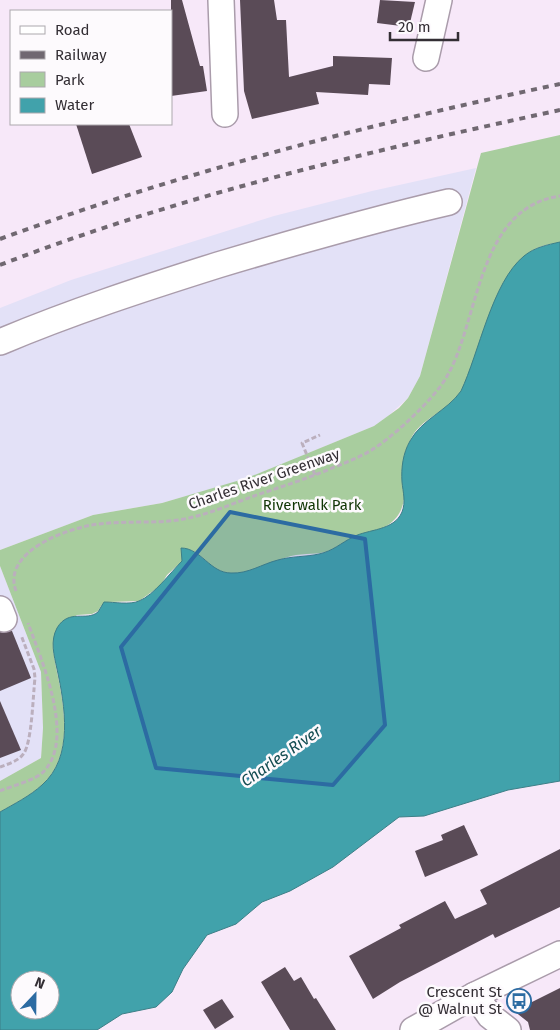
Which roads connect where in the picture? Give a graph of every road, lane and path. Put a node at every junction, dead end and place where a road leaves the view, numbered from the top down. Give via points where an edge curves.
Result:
1 (221, 0) edge
2 (439, 0) edge
3 (426, 58) dead end
4 (225, 114) dead end
5 (560, 196) edge
6 (449, 202) dead end
7 (0, 342) edge
8 (320, 435) dead end
9 (315, 475) junction
10 (12, 610) edge
11 (0, 767) edge
12 (0, 791) edge
13 (560, 954) edge
14 (475, 995) junction
15 (413, 1030) edge
16 (508, 1030) edge

1 - 4 street
2 - 3 street
5 - 9 path, Charles River Greenway via 544,199 527,208 513,219 501,236 482,274 452,365 431,397 371,450
6 - 7 street via 378,219 200,271
8 - 9 path via 302,442
9 - 10 path, Charles River Greenway via 193,517 98,524 40,544 25,554 16,568
10 - 11 path via 35,678 28,742 16,760
10 - 12 path, Charles River Greenway via 48,682 56,722 56,744 44,772
13 - 14 street
14 - 15 street
14 - 16 street via 490,1016

